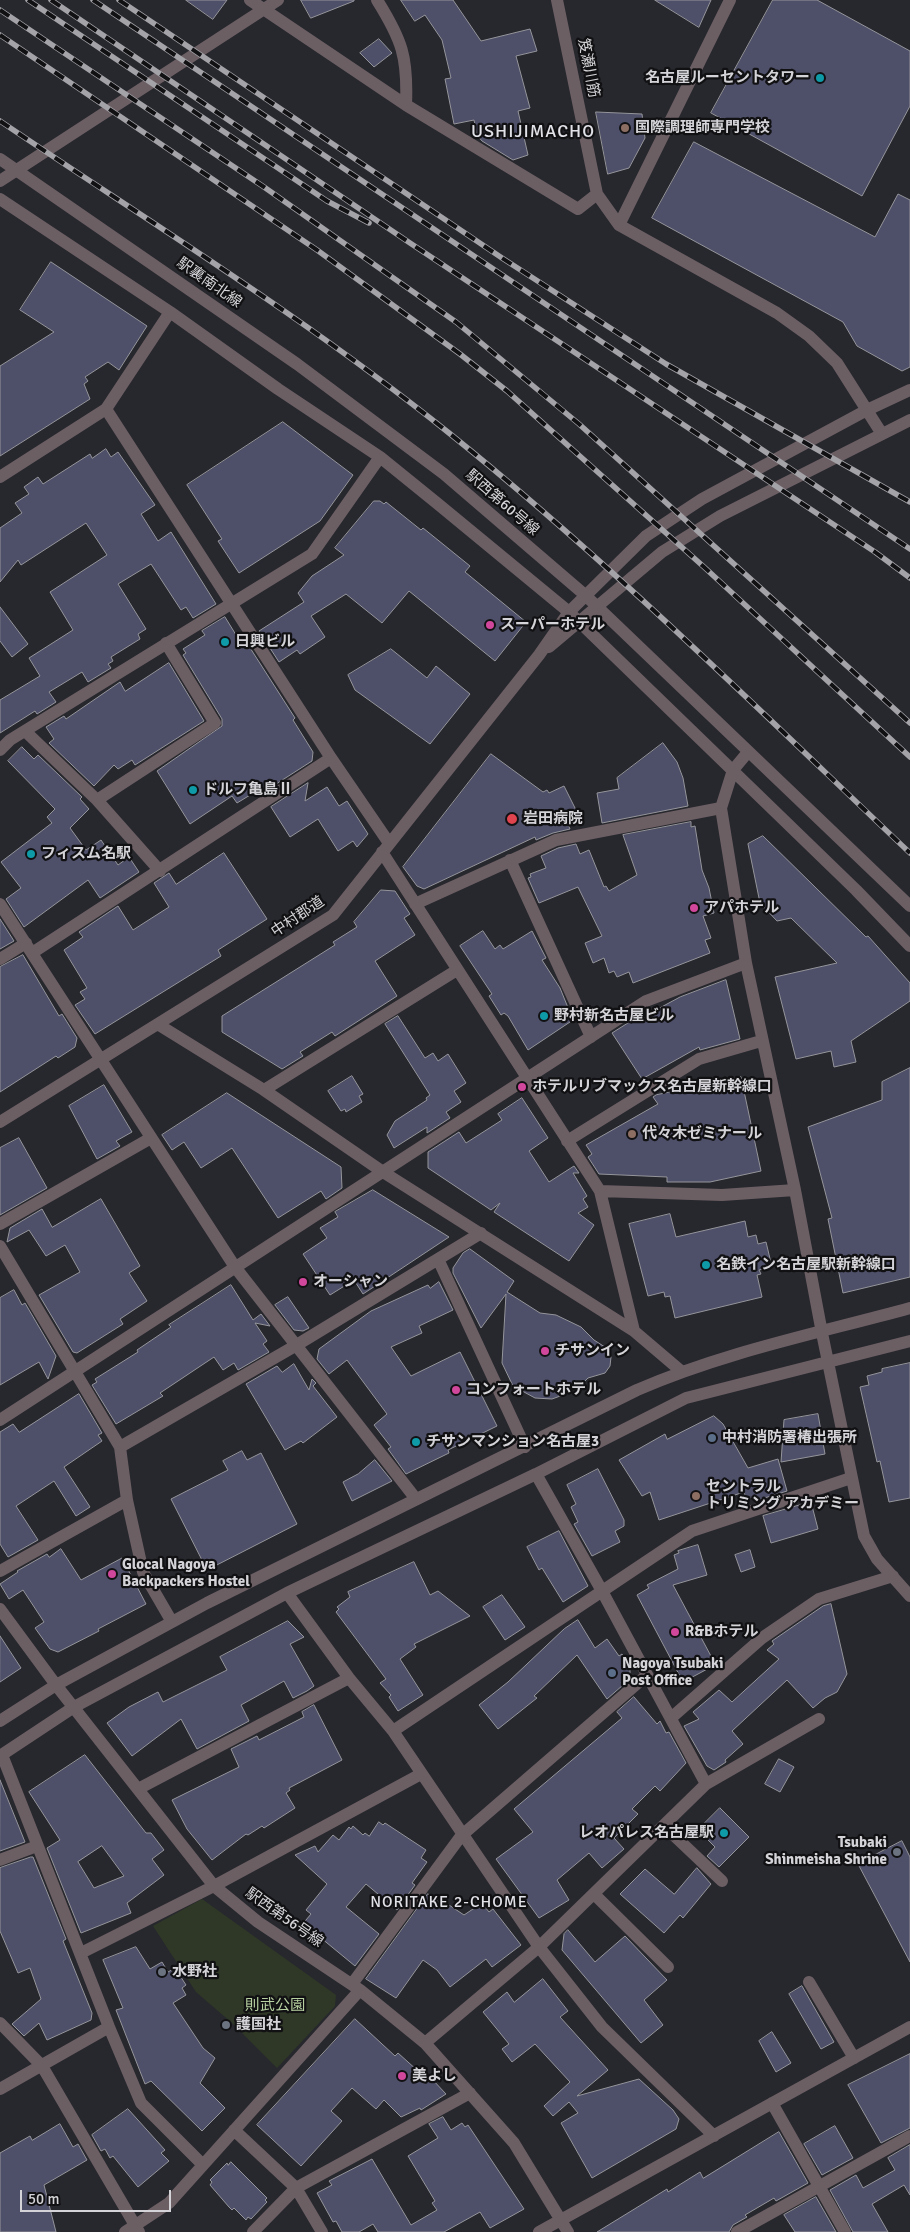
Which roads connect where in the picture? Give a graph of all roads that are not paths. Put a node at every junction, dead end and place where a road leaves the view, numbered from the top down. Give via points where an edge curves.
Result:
1 (250, 0) edge
2 (278, 0) edge
3 (377, 0) edge
4 (558, 0) edge
5 (730, 0) edge
6 (263, 9) junction
7 (406, 105) junction
8 (0, 159) edge
9 (17, 170) junction
10 (0, 181) edge
11 (597, 194) junction
12 (0, 199) edge
13 (619, 225) junction
14 (170, 312) junction
15 (910, 390) edge
16 (106, 409) junction
17 (867, 410) junction
18 (910, 420) edge
19 (882, 434) junction
20 (396, 438) joint
21 (380, 457) junction
22 (0, 477) edge
23 (584, 595) junction
24 (231, 603) junction
25 (597, 607) junction
26 (569, 612) junction
27 (580, 623) junction
28 (166, 643) junction
29 (539, 655) junction
30 (24, 731) junction
31 (0, 750) edge
32 (748, 752) junction
33 (331, 758) junction
34 (733, 770) junction
35 (97, 800) junction
36 (722, 808) junction
37 (385, 848) junction
38 (510, 860) junction
39 (160, 871) junction
40 (0, 904) edge
41 (415, 904) junction
42 (910, 906) edge
43 (910, 946) edge
44 (29, 948) junction
45 (0, 959) edge
46 (746, 963) junction
47 (457, 970) junction
48 (158, 1025) junction
49 (591, 1037) junction
50 (761, 1041) junction
51 (101, 1060) junction
52 (526, 1079) junction
53 (264, 1090) junction
54 (0, 1122) edge
55 (151, 1138) junction
56 (567, 1141) junction
57 (383, 1172) junction
58 (795, 1190) junction
59 (600, 1191) junction
60 (0, 1224) edge
61 (481, 1233) junction
62 (0, 1246) edge
63 (438, 1259) junction
64 (235, 1267) junction
65 (910, 1308) edge
66 (634, 1330) junction
67 (822, 1333) junction
68 (910, 1341) edge
69 (296, 1346) junction
70 (828, 1361) junction
71 (681, 1371) junction
72 (75, 1372) junction
73 (0, 1420) edge
74 (120, 1446) junction
75 (525, 1447) junction
76 (536, 1474) junction
77 (851, 1478) junction
78 (416, 1499) junction
79 (127, 1500) junction
80 (0, 1571) edge
81 (893, 1576) junction
82 (602, 1591) junction
83 (288, 1593) junction
84 (910, 1596) edge
85 (0, 1609) edge
86 (172, 1622) junction
87 (647, 1675) junction
88 (349, 1678) junction
89 (56, 1685) junction
90 (74, 1707) junction
91 (671, 1718) junction
92 (819, 1719) dead end
93 (0, 1721) edge
94 (393, 1731) junction
95 (1, 1756) edge
96 (420, 1774) junction
97 (706, 1784) junction
98 (138, 1789) junction
99 (664, 1826) junction
100 (462, 1836) junction
101 (37, 1846) junction
102 (0, 1860) edge
103 (722, 1881) dead end
104 (214, 1886) junction
105 (594, 1894) junction
106 (539, 1948) junction
107 (81, 1953) junction
108 (668, 1967) dead end
109 (809, 1982) dead end
110 (356, 1987) junction
111 (0, 2023) edge
112 (910, 2027) edge
113 (109, 2028) junction
114 (425, 2044) junction
115 (854, 2058) junction
116 (42, 2066) junction
117 (0, 2089) edge
118 (470, 2093) junction
119 (772, 2104) junction
120 (234, 2130) junction
121 (714, 2136) junction
122 (910, 2136) edge
123 (203, 2166) junction
124 (818, 2186) junction
125 (296, 2188) junction
126 (561, 2220) junction
127 (133, 2230) edge
128 (253, 2232) edge
129 (322, 2232) edge
130 (539, 2232) edge
131 (568, 2232) edge
132 (737, 2232) edge
133 (844, 2232) edge

1 - 6 street
2 - 6 street
3 - 7 street via 398,32 407,74
4 - 11 street, 笈瀬川筋
5 - 13 street
6 - 7 street
6 - 9 street
7 - 11 street via 578,209
8 - 9 street, 駅裏南北線
9 - 10 street
9 - 20 street, 駅裏南北線 via 297,364
11 - 13 street, 笈瀬川筋
12 - 14 street
13 - 17 street via 777,313 809,336 837,363
14 - 16 street
14 - 21 street
15 - 17 street
16 - 22 street
16 - 24 street
17 - 19 street
17 - 23 street via 702,499 646,536
18 - 19 street
19 - 25 street via 720,516 662,552
20 - 23 street, 駅西第60号線 via 444,474
21 - 24 street via 312,554
21 - 26 street
23 - 25 street, 駅西第60号線
23 - 26 street
24 - 28 street
24 - 33 street
25 - 27 street
25 - 32 street, 駅西第60号線
26 - 27 street
26 - 29 street
27 - 29 street
27 - 34 street
28 - 30 street
28 - 35 street via 215,723
29 - 37 street, 中村郡道
30 - 31 street
30 - 35 street
32 - 34 street
32 - 42 street, 駅西第60号線
33 - 37 street
33 - 39 street
34 - 36 street
34 - 43 street
35 - 39 street
36 - 38 street via 556,840
36 - 46 street
37 - 41 street
37 - 48 street, 中村郡道 via 334,915
38 - 41 street
38 - 49 street
39 - 44 street
40 - 44 street
41 - 47 street
44 - 45 street
44 - 51 street
46 - 49 street via 646,1001
46 - 50 street
47 - 52 street
47 - 53 street
48 - 51 street, 中村郡道
48 - 53 street
49 - 52 street
50 - 56 street via 699,1059
50 - 58 street
51 - 54 street, 中村郡道
51 - 55 street
52 - 56 street
52 - 57 street
53 - 57 street
55 - 60 street
55 - 64 street
56 - 59 street
57 - 61 street
57 - 64 street
58 - 59 street via 722,1195
58 - 67 street
59 - 66 street
61 - 63 street
61 - 66 street
62 - 72 street
63 - 69 street
63 - 75 street
64 - 69 street
64 - 72 street
65 - 67 street
66 - 71 street
67 - 70 street
67 - 71 street
68 - 70 street
69 - 74 street
69 - 78 street
70 - 76 street via 686,1398
70 - 77 street
71 - 75 street
72 - 73 street
72 - 74 street
74 - 79 street
75 - 78 street
76 - 82 street
76 - 83 street
77 - 81 street via 864,1536 877,1559
77 - 82 street via 692,1531
78 - 86 street
79 - 80 street
79 - 86 street via 144,1572
81 - 84 street
81 - 91 street via 819,1599 762,1638
82 - 87 street
82 - 94 street
83 - 88 street
83 - 90 street
85 - 89 street, 駅西第56号線
86 - 89 street
87 - 91 street
87 - 100 street
88 - 94 street
88 - 98 street
89 - 90 street, 駅西第56号線
89 - 93 street
90 - 95 street
90 - 98 street, 駅西第56号線
91 - 97 street
92 - 97 street
94 - 96 street
95 - 101 street
96 - 100 street
96 - 104 street
97 - 99 street
98 - 104 street, 駅西第56号線
99 - 103 street
99 - 105 street
100 - 106 street
100 - 110 street
101 - 102 street
101 - 107 street
104 - 107 street
104 - 110 street, 駅西第56号線 via 258,1922
105 - 106 street
105 - 108 street
106 - 114 street
106 - 121 street via 602,2028
107 - 113 street
109 - 115 street
110 - 114 street, 駅西第56号線
110 - 120 street
111 - 116 street
112 - 115 street
113 - 116 street
113 - 123 street via 142,2103
114 - 118 street, 駅西第56号線
115 - 119 street
116 - 117 street
116 - 127 street
118 - 125 street
118 - 126 street, 駅西第56号線 via 514,2143
119 - 121 street
119 - 124 street
120 - 123 street
120 - 125 street
121 - 126 street
122 - 124 street
123 - 127 street via 169,2203
124 - 132 street
124 - 133 street
125 - 128 street
125 - 129 street
126 - 130 street
126 - 131 street, 駅西第56号線

